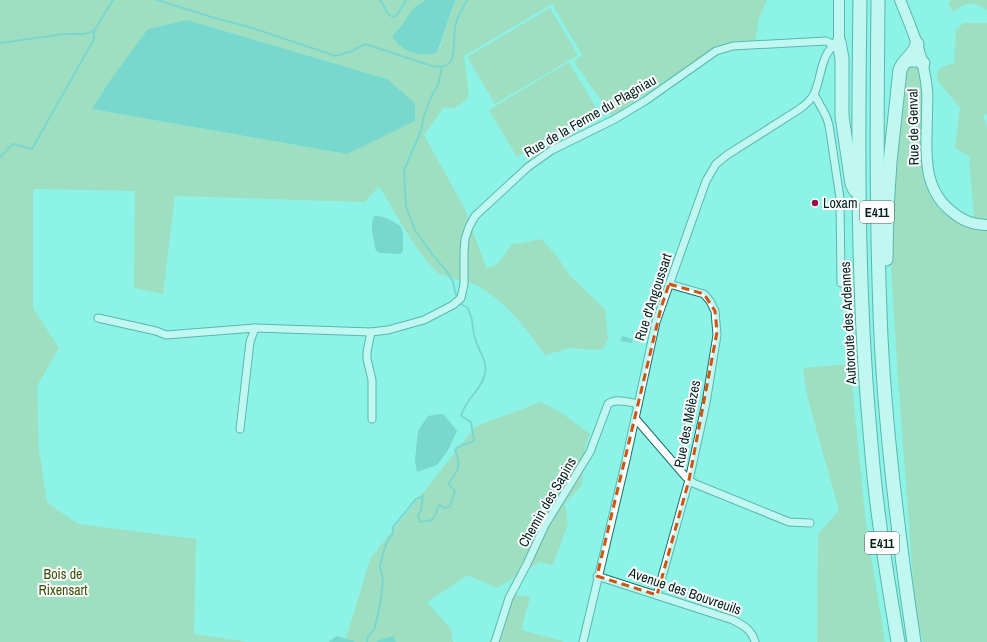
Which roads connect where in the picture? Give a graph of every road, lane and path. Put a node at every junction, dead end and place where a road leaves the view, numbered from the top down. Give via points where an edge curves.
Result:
1 (839, 0) edge
2 (860, 0) edge
3 (878, 0) edge
4 (900, 0) edge
5 (837, 43) junction
6 (917, 44) junction
7 (907, 60) junction
8 (923, 63) junction
9 (814, 94) junction
10 (859, 198) junction
11 (987, 225) edge
12 (841, 283) dead end
13 (669, 284) junction
14 (98, 318) dead end
15 (255, 328) junction
16 (371, 332) junction
17 (638, 404) junction
18 (635, 418) junction
19 (372, 419) dead end
20 (887, 423) junction
21 (240, 428) dead end
22 (689, 480) junction
23 (810, 523) dead end
24 (598, 576) junction
25 (657, 595) junction
26 (495, 642) edge
27 (583, 642) edge
28 (755, 642) edge
29 (898, 642) edge
30 (914, 642) edge

1 - 5 street
2 - 10 highway, Autoroute des Ardennes / E411
3 - 20 highway, E411 via 878,256
4 - 6 street, Rue de Genval
5 - 9 street, Rue d'Angoussart via 828,52
5 - 10 highway via 842,59 842,116 852,184
5 - 16 street, Rue de la Ferme du Plagniau via 826,41 733,46 716,51 645,101 552,150 528,167 474,216 465,239 464,284 461,298 424,320
6 - 7 highway
6 - 8 street, Rue de Genval
7 - 8 highway via 918,60
7 - 20 highway via 900,70 887,209 886,262 894,410
8 - 11 street, Rue de Genval via 928,92 927,167 930,181 942,203 954,214 967,221
9 - 12 street via 829,125 839,188
9 - 13 street, Rue d'Angoussart via 798,110 732,150 716,164 706,181
10 - 29 highway, Autoroute des Ardennes / E411 via 870,444
13 - 17 street, Rue d'Angoussart via 656,322
13 - 22 street, Rue des Mélèzes via 704,294 715,311 717,327 706,403
14 - 15 street, Rue de la Ferme du Plagniau via 165,335
15 - 16 street, Rue de la Ferme du Plagniau
15 - 21 street via 250,342
16 - 19 street via 367,352 372,380
17 - 18 street, Rue d'Angoussart
17 - 26 street, Chemin des Sapins via 612,401 608,404 590,452 546,525 509,598
18 - 22 street
18 - 24 street, Rue d'Angoussart
20 - 30 highway, E411 via 899,541
22 - 23 street via 789,522
22 - 25 street, Rue des Mélèzes
24 - 25 street, Avenue des Bouvreuils
24 - 27 street, Rue d'Angoussart
25 - 28 street, Avenue des Bouvreuils via 742,624 749,630

